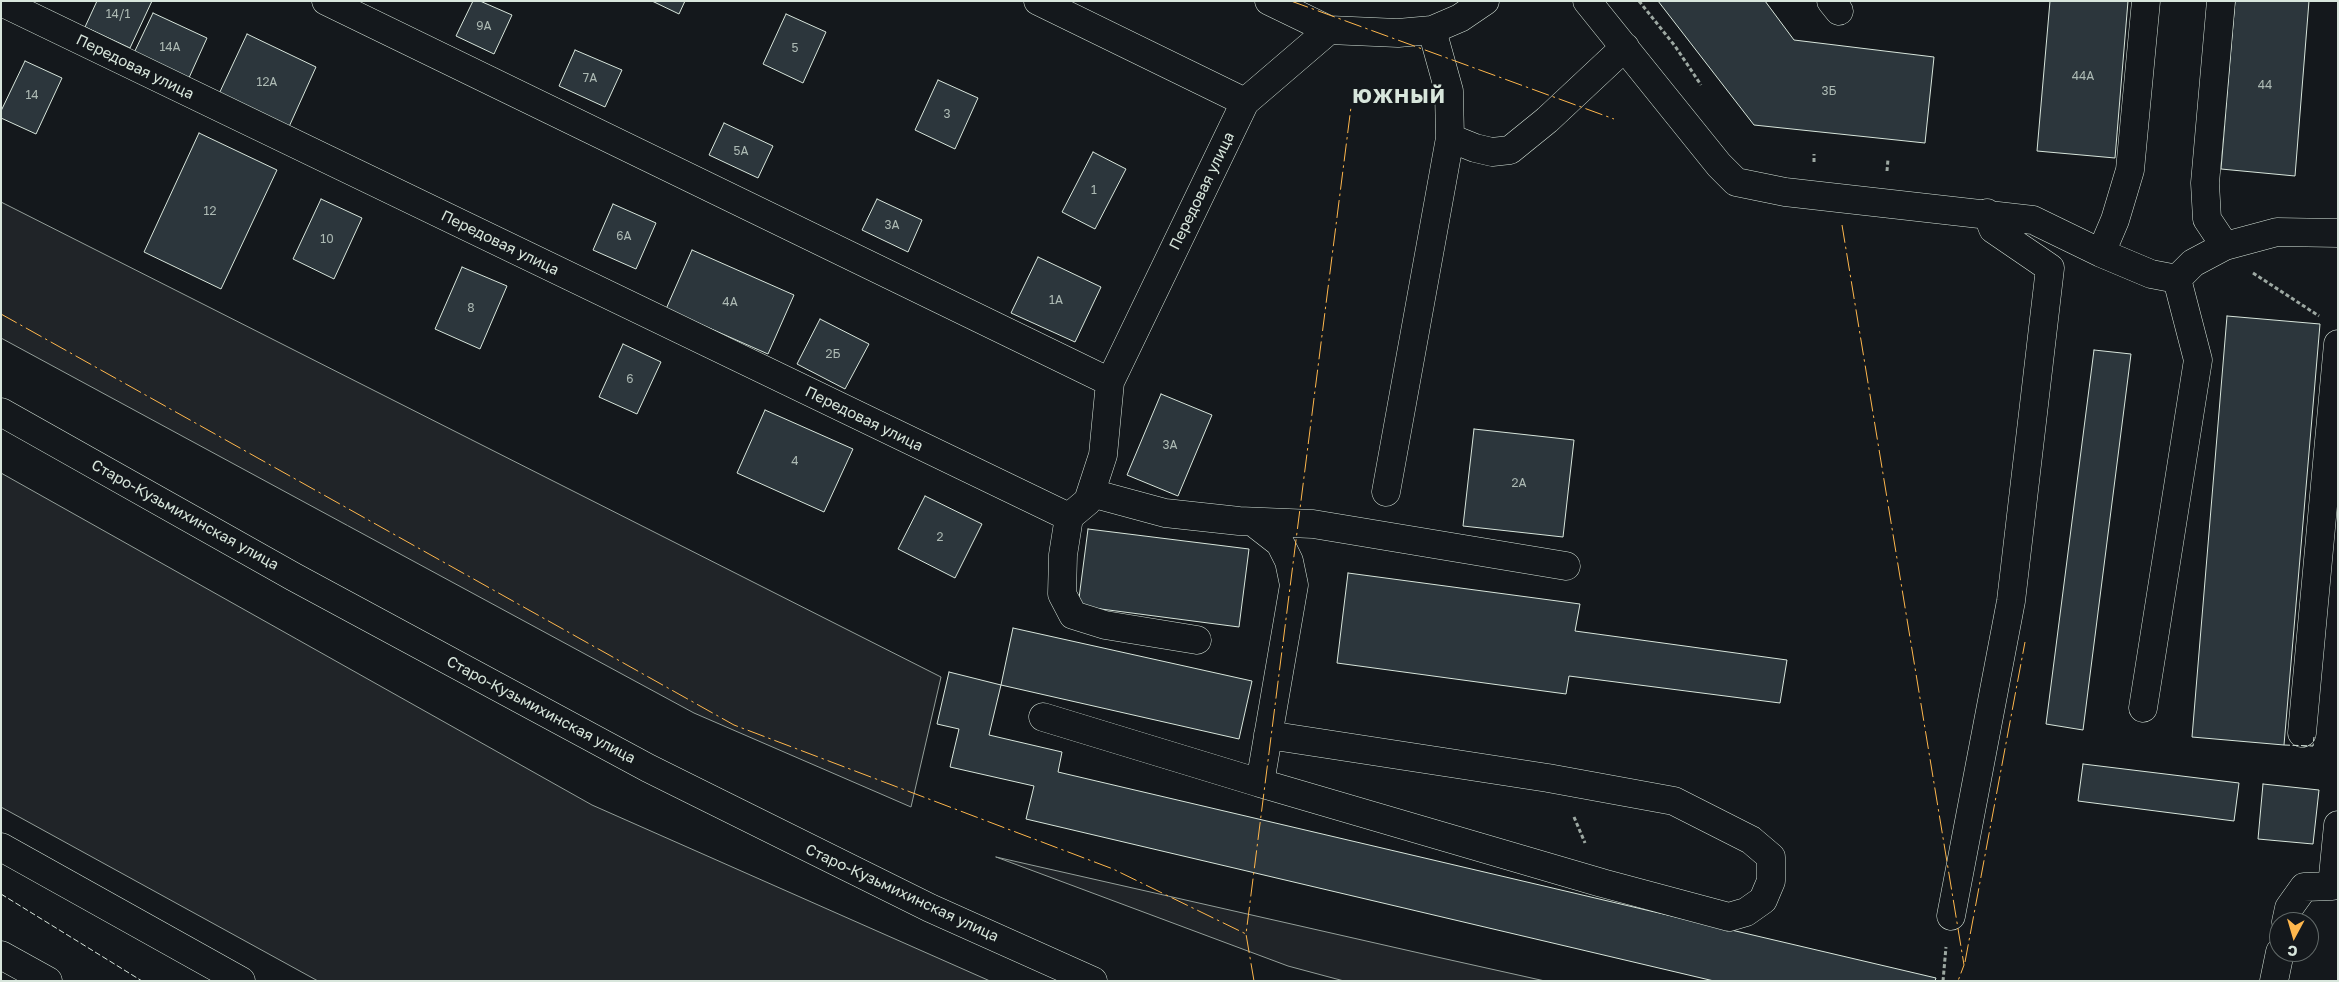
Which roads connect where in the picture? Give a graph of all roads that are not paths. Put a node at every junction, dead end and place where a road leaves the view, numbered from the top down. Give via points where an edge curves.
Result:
1 (326, 1) edge
2 (1038, 1) edge
3 (1269, 1) edge
4 (1485, 1) edge
5 (1587, 1) edge
6 (2146, 1) edge
7 (2221, 1) edge
8 (1, 2) edge
9 (1329, 30) junction
10 (1432, 30) junction
11 (1625, 47) junction
12 (1246, 102) junction
13 (1450, 138) junction
14 (1987, 213) junction
15 (2338, 233) edge
16 (2225, 246) junction
17 (2101, 253) junction
18 (2177, 279) junction
19 (2338, 344) edge
20 (1110, 382) junction
21 (1, 412) edge
22 (1386, 492) dead end
23 (1091, 493) junction
24 (1069, 517) junction
25 (1253, 522) junction
26 (1566, 566) dead end
27 (1196, 640) dead end
28 (2143, 708) dead end
29 (1043, 717) dead end
30 (2302, 733) dead end
31 (1268, 735) junction
32 (1260, 782) junction
33 (2338, 825) edge
34 (1, 847) edge
35 (2335, 887) edge
36 (2288, 912) edge
37 (1951, 916) dead end
38 (1, 955) edge
39 (2278, 962) edge
40 (48, 981) edge
41 (240, 981) edge
42 (1093, 981) edge
43 (2274, 981) edge

1 - 20 street
2 - 12 street
3 - 9 street
4 - 10 street via 1460,18
5 - 11 street
6 - 17 street via 2130,170
7 - 16 street via 2205,183 2207,219
8 - 24 street, Передовая улица
9 - 10 street via 1398,33
9 - 12 street, Передовая улица
10 - 13 street via 1449,91
11 - 13 street via 1510,150 1492,152
11 - 14 street via 1736,182 1785,192
12 - 20 street, Передовая улица
13 - 22 street
14 - 17 street via 2034,220
14 - 37 street via 1993,229 2050,268 2011,601
15 - 16 street via 2277,232
16 - 18 street via 2193,263
17 - 18 street via 2151,274
18 - 28 street via 2198,360
19 - 30 street
20 - 23 street, Передовая улица via 1103,455
21 - 42 street, Старо-Кузьмихинская улица via 302,581 648,768 930,908
23 - 24 street, Передовая улица via 1088,501
23 - 25 street via 1165,513
24 - 27 street via 1062,594 1073,615 1105,625
25 - 26 street via 1313,524
25 - 31 street via 1280,543 1294,585
29 - 32 street
31 - 32 street
31 - 32 street via 1674,801 1751,840 1771,857 1771,881 1764,900 1746,912 1729,917 1602,884
33 - 35 street
34 - 41 street
35 - 36 street via 2304,887
38 - 40 street
39 - 43 street

